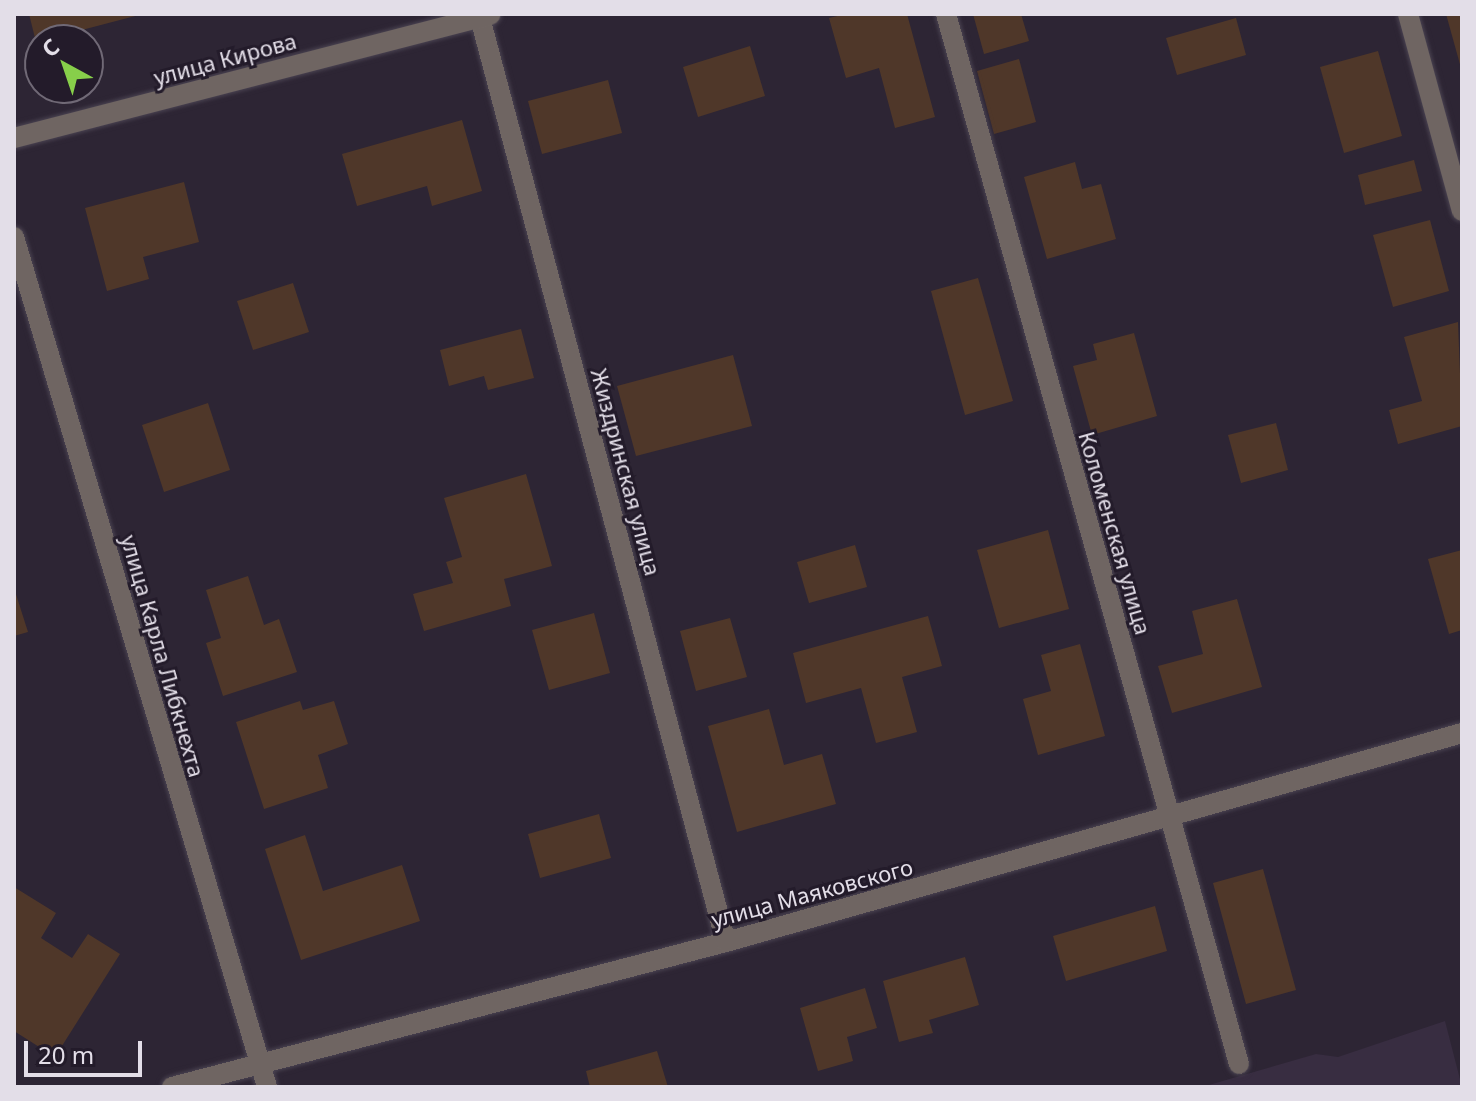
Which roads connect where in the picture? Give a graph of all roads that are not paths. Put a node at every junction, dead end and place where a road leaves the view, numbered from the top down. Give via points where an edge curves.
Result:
1 (946, 14) edge
2 (1408, 14) edge
3 (485, 15) edge
4 (14, 138) edge
5 (1462, 211) edge
6 (14, 237) edge
7 (1462, 733) edge
8 (1170, 819) junction
9 (726, 942) junction
10 (257, 1061) junction
11 (1239, 1064) dead end
12 (172, 1087) edge
13 (267, 1087) edge

1 - 8 street, Коломенская улица
2 - 5 street
3 - 4 street, улица Кирова
3 - 9 street, Жиздринская улица
6 - 10 street, улица Карла Либкнехта
7 - 8 street, улица Маяковского
8 - 9 street, улица Маяковского
8 - 11 street, Коломенская улица
9 - 10 street, улица Маяковского
10 - 12 street, улица Маяковского
10 - 13 street, улица Карла Либкнехта

